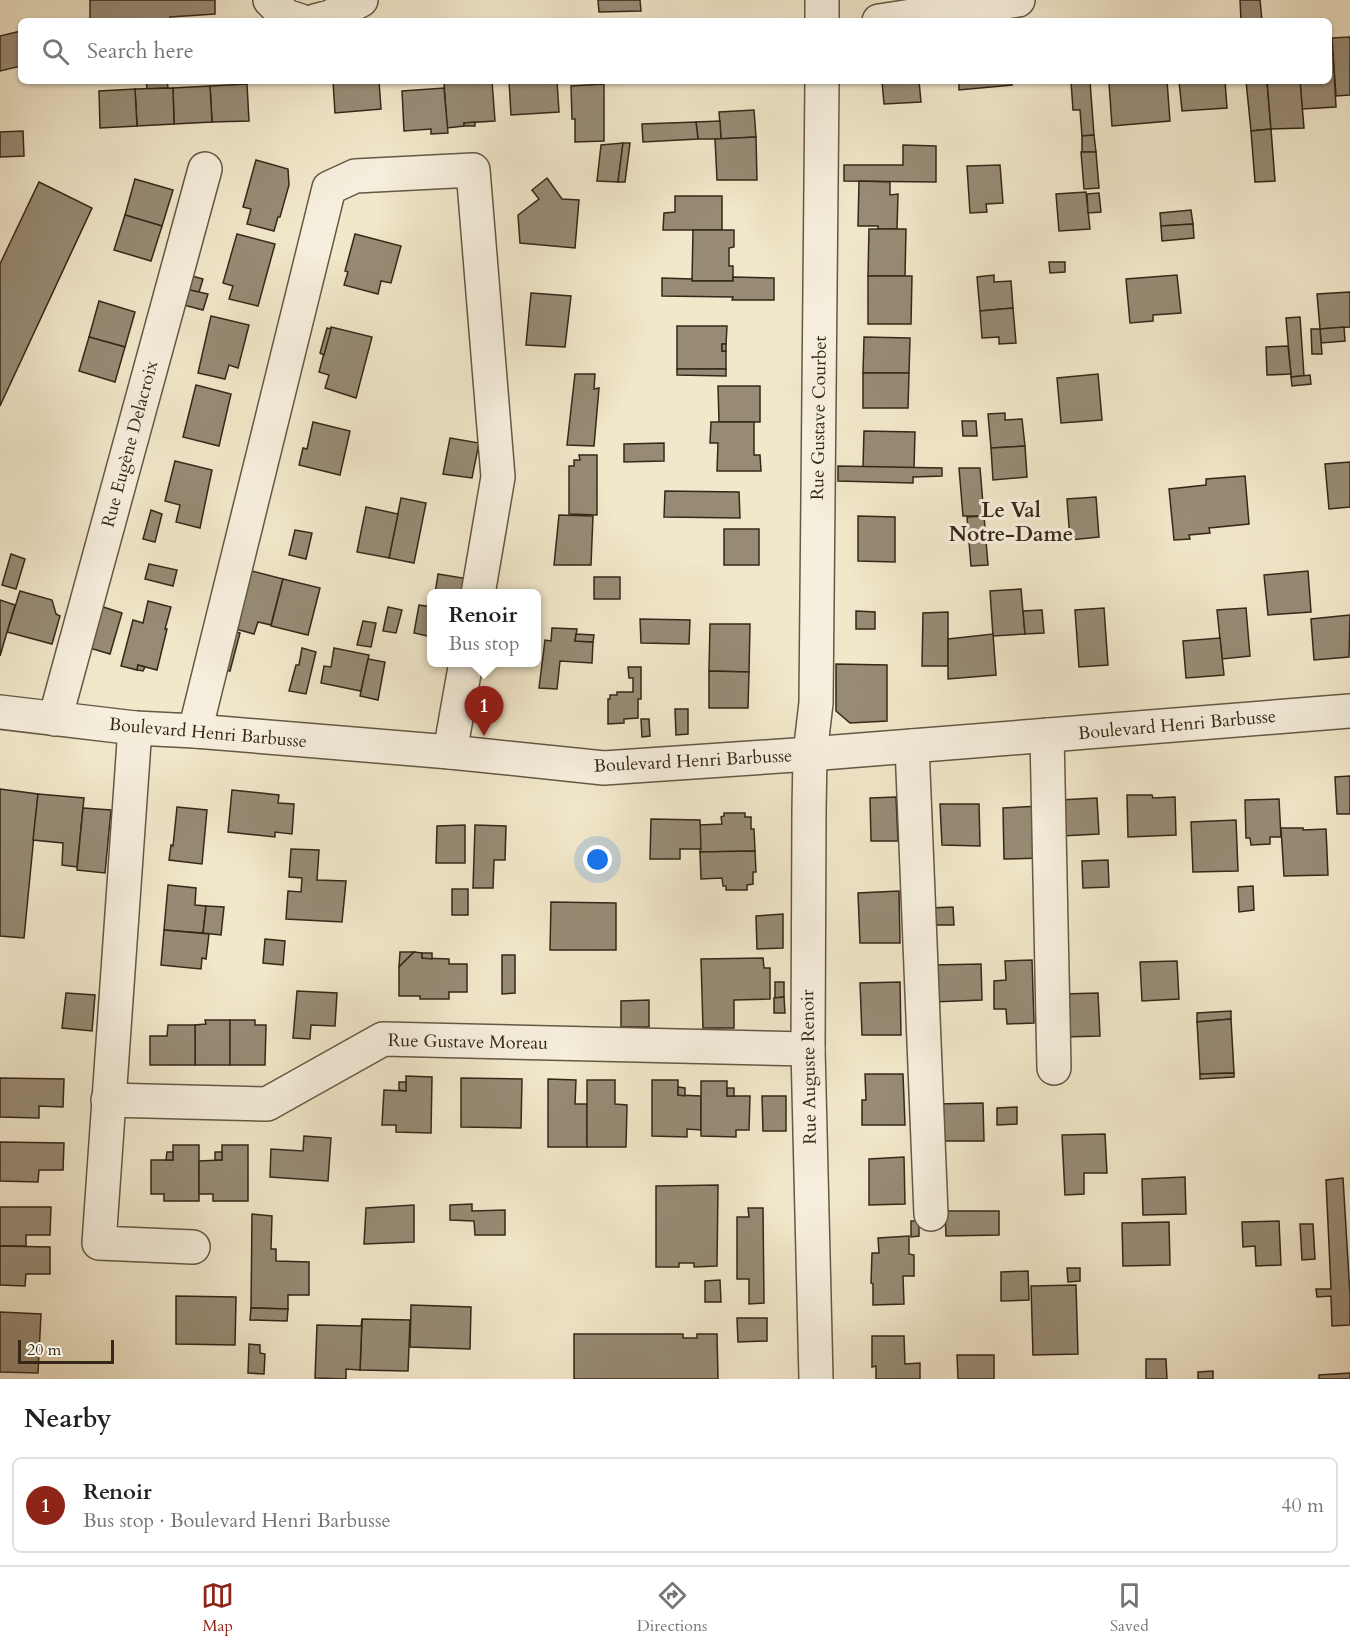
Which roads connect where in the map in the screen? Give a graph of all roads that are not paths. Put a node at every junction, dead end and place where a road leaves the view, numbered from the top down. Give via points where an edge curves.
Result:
1 (270, 0) edge
2 (361, 0) edge
3 (822, 0) edge
4 (1018, 0) edge
5 (292, 18) edge
6 (326, 18) edge
7 (822, 18) edge
8 (899, 18) edge
9 (822, 84) edge
10 (205, 169) dead end
11 (479, 589) edge
12 (465, 667) edge
13 (1350, 711) edge
14 (0, 712) edge
15 (56, 719) junction
16 (135, 728) junction
17 (195, 731) junction
18 (1047, 735) junction
19 (912, 746) junction
20 (450, 753) junction
21 (810, 754) junction
22 (808, 1048) junction
23 (1054, 1068) dead end
24 (108, 1100) junction
25 (931, 1214) dead end
26 (193, 1247) dead end
27 (816, 1379) edge

1 - 5 street
2 - 6 street
3 - 7 street
4 - 8 street
9 - 21 street, Rue Gustave Courbet via 816,703
10 - 15 street, Rue Eugène Delacroix
11 - 17 street via 498,477 473,170 355,176 329,189
12 - 20 street
13 - 18 street, Boulevard Henri Barbusse
14 - 15 street, Boulevard Henri Barbusse
15 - 16 street, Boulevard Henri Barbusse
16 - 17 street, Boulevard Henri Barbusse
16 - 24 street
17 - 20 street, Boulevard Henri Barbusse
18 - 19 street, Boulevard Henri Barbusse
18 - 23 street
19 - 21 street, Boulevard Henri Barbusse
19 - 25 street
20 - 21 street, Boulevard Henri Barbusse via 604,768
21 - 22 street, Rue Auguste Renoir
22 - 24 street, Rue Gustave Moreau via 383,1039 267,1104
22 - 27 street, Rue Auguste Renoir
24 - 26 street via 99,1243

